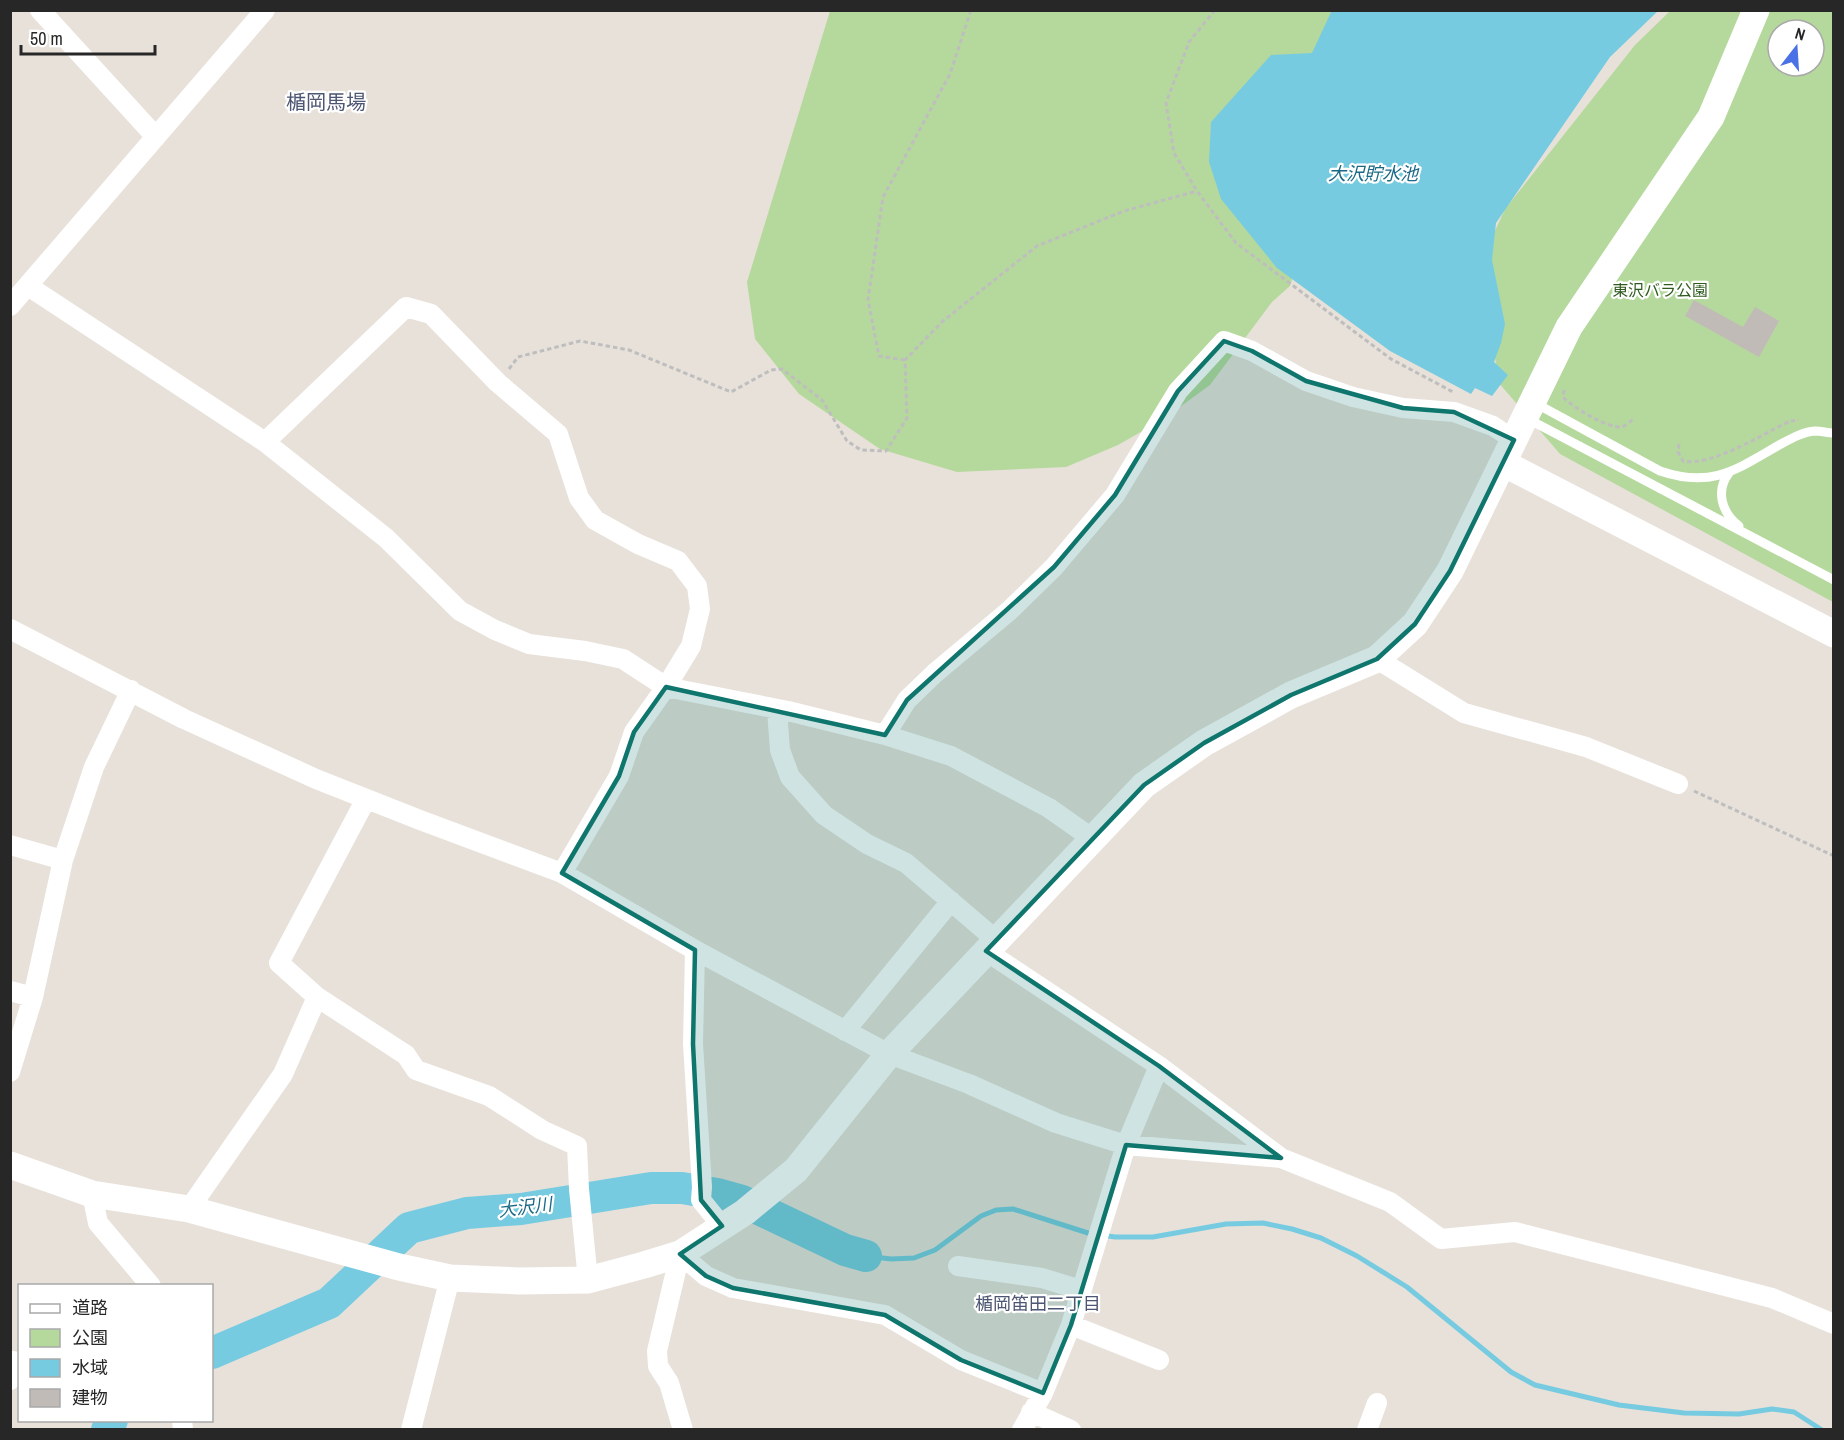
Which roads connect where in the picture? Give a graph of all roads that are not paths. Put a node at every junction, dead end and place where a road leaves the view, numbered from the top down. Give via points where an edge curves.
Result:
1 (40, 10) edge
2 (265, 10) edge
3 (1756, 10) edge
4 (156, 137) junction
5 (28, 286) junction
6 (10, 306) edge
7 (1519, 430) junction
8 (1833, 433) edge
9 (266, 442) junction
10 (1730, 471) junction
11 (1758, 540) junction
12 (1833, 580) edge
13 (10, 629) edge
14 (1833, 634) edge
15 (1377, 659) junction
16 (666, 687) junction
17 (131, 690) junction
18 (777, 710) junction
19 (885, 735) junction
20 (1678, 784) road end
21 (366, 799) junction
22 (1093, 839) junction
23 (10, 845) edge
24 (63, 860) junction
25 (562, 873) junction
26 (951, 901) junction
27 (991, 945) junction
28 (695, 950) junction
29 (10, 991) edge
30 (33, 997) junction
31 (317, 997) junction
32 (845, 1030) junction
33 (889, 1054) junction
34 (1159, 1066) junction
35 (10, 1072) edge
36 (1126, 1145) junction
37 (1281, 1158) junction
38 (10, 1165) edge
39 (92, 1194) junction
40 (189, 1209) junction
41 (722, 1226) junction
42 (680, 1254) junction
43 (958, 1266) dead end
44 (450, 1278) junction
45 (588, 1280) junction
46 (149, 1284) edge
47 (1081, 1290) junction
48 (1833, 1324) edge
49 (1071, 1325) junction
50 (1159, 1360) dead end
51 (10, 1361) edge
52 (10, 1380) edge
53 (1043, 1393) junction
54 (1377, 1403) dead end
55 (1027, 1421) edge
56 (411, 1430) edge
57 (683, 1430) edge
58 (1071, 1430) edge
59 (1367, 1430) edge

1 - 4 street
2 - 4 street
3 - 7 street via 1711,117 1569,327
4 - 5 street
5 - 6 street
5 - 9 street
7 - 10 lane via 1675,476 1705,478
7 - 11 lane
7 - 14 street
7 - 15 street via 1450,571 1415,624
7 - 19 street via 1493,426 1454,412 1403,408 1353,397 1306,381 1252,351 1224,341 1178,391 1115,495 1054,567 907,700
8 - 10 lane via 1815,431 1798,435
9 - 16 street via 386,538 460,611 529,644 623,659
9 - 16 street via 406,307 431,314 498,383 558,434 579,498 596,520 678,561 697,586 700,609 691,646
10 - 11 lane via 1722,486 1722,504 1736,524
11 - 12 lane
13 - 17 street
15 - 20 street via 1464,713 1586,747
15 - 22 street via 1292,695 1204,743 1144,785
16 - 18 street
16 - 25 street via 634,732 619,776
17 - 21 street via 184,718
17 - 24 street via 94,767
18 - 19 street
18 - 26 street via 780,750 790,777 817,808 867,844 906,863
19 - 22 street via 951,756 1049,808
21 - 25 street
21 - 31 street via 279,963
22 - 27 street
23 - 24 street
24 - 30 street
25 - 28 street
26 - 27 street
26 - 32 street
27 - 33 street
27 - 34 street
28 - 32 street
28 - 41 street via 693,1044 702,1193
29 - 30 street
30 - 35 street
31 - 40 street via 283,1074
31 - 45 street via 406,1055 416,1071 489,1096 542,1130 578,1146
32 - 33 street
33 - 36 street via 1056,1123
33 - 41 street via 796,1170
34 - 36 street
34 - 37 street
36 - 37 street
36 - 47 street
37 - 48 street via 1390,1202 1441,1239 1515,1232 1772,1298
38 - 39 street
39 - 40 street
39 - 46 street via 98,1223
40 - 44 street
41 - 42 street
42 - 45 street
42 - 53 street via 706,1276 733,1287 885,1315 961,1360
42 - 57 street via 657,1351 658,1366 669,1383
43 - 47 street via 1042,1278
44 - 45 street
44 - 56 street
47 - 49 street
49 - 50 street
49 - 53 street
51 - 52 street via 14,1361
53 - 55 street
54 - 59 street
55 - 58 street

